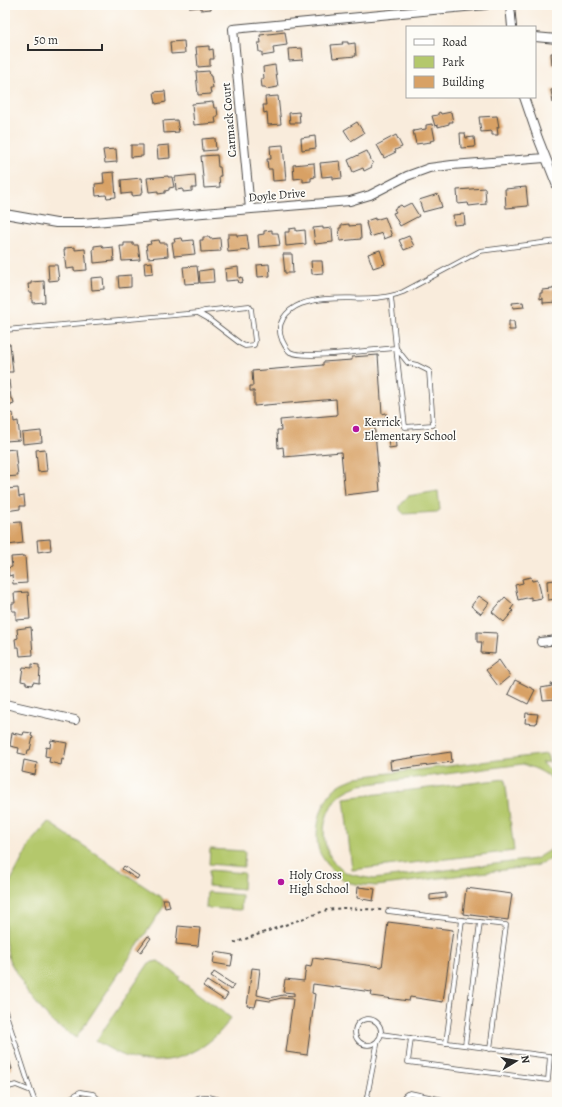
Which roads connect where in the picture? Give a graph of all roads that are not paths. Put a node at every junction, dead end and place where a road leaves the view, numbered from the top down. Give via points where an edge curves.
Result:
1 (486, 5) edge
2 (510, 5) edge
3 (512, 26) edge
4 (536, 38) edge
5 (557, 38) edge
6 (524, 98) edge
7 (545, 158) junction
8 (557, 186) edge
9 (250, 209) junction
10 (5, 214) edge
11 (557, 241) edge
12 (391, 297) junction
13 (198, 313) junction
14 (5, 330) edge
15 (396, 348) junction
16 (557, 640) edge
17 (541, 642) dead end
18 (5, 704) edge
19 (75, 720) dead end
20 (388, 911) road end
21 (462, 920) junction
22 (480, 922) junction
23 (5, 1011) edge
24 (381, 1034) junction
25 (411, 1038) junction
26 (379, 1039) junction
27 (446, 1043) junction
28 (465, 1046) junction
29 (490, 1049) junction
30 (5, 1088) edge
31 (31, 1091) junction
32 (214, 1100) edge
33 (35, 1102) edge
34 (71, 1102) edge
35 (101, 1102) edge
36 (193, 1102) edge
37 (226, 1102) edge
38 (366, 1102) edge
39 (402, 1102) edge
40 (453, 1102) edge

1 - 9 street, Carmack Court via 233,29
2 - 3 street
4 - 5 street
6 - 7 street
7 - 8 street
7 - 9 street, Doyle Drive via 429,168 370,195 350,200
9 - 10 street, Doyle Drive via 82,223 56,223
11 - 12 lane via 480,251
12 - 15 lane
12 - 15 lane via 320,300 300,304 282,319 280,335 285,347 291,352 307,356
13 - 13 lane via 241,344 255,344 249,306
13 - 14 lane
15 - 15 lane via 405,427 433,424 429,371 408,364
16 - 17 street
18 - 19 street
20 - 21 lane
21 - 22 lane
21 - 27 lane
22 - 28 lane
22 - 29 lane via 506,925
23 - 31 lane
24 - 25 lane
24 - 26 lane
24 - 26 lane via 379,1025 371,1019 357,1024 355,1034 360,1042 370,1044
25 - 27 lane
25 - 29 lane via 408,1062 548,1080 550,1056
26 - 38 lane
27 - 28 lane
28 - 29 lane
30 - 31 lane via 16,1085
31 - 33 lane
32 - 36 lane via 203,1097 196,1098
32 - 37 lane
34 - 35 lane via 80,1092 93,1094
39 - 40 lane via 406,1093 410,1093

